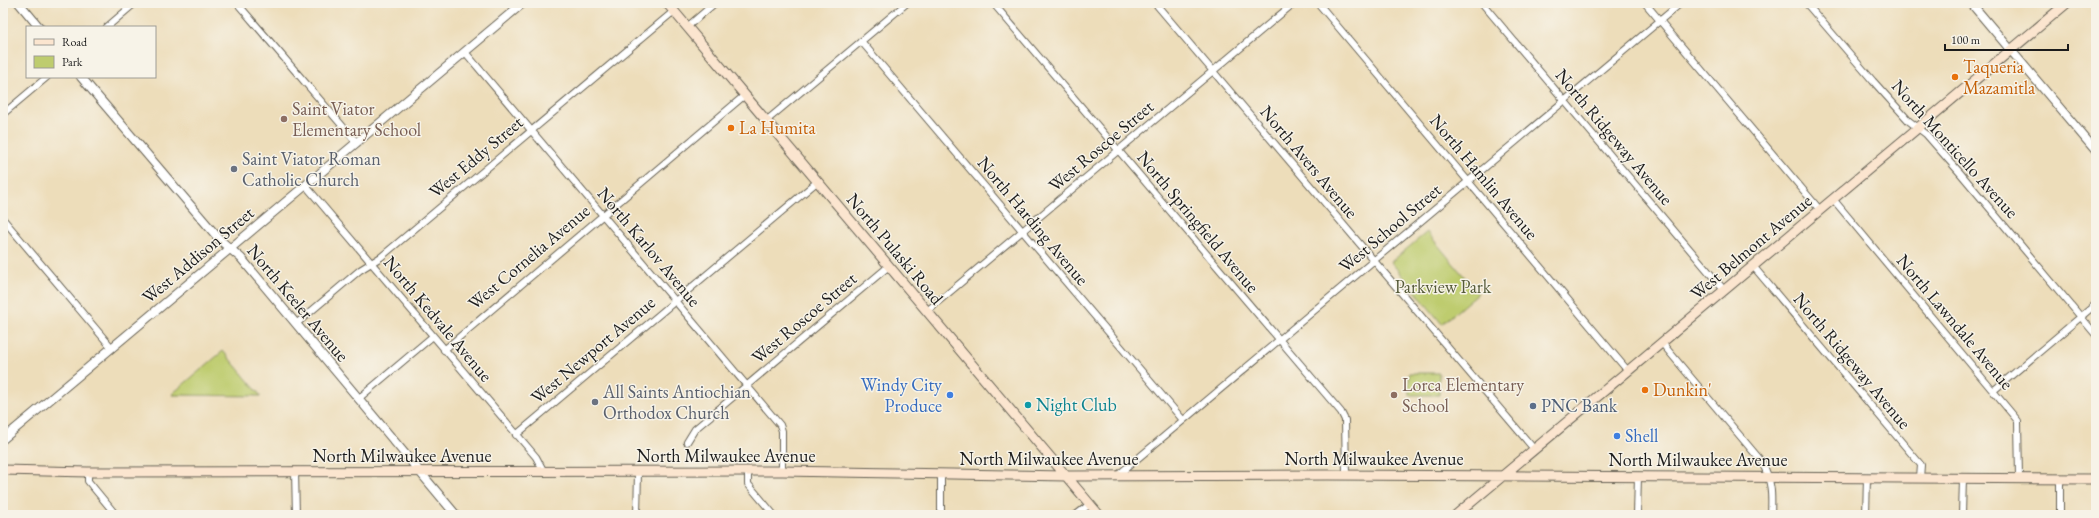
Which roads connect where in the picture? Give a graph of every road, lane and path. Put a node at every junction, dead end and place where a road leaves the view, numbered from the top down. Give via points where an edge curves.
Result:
1 (19, 3) edge
2 (135, 3) edge
3 (237, 3) edge
4 (524, 3) edge
5 (667, 3) edge
6 (715, 3) edge
7 (906, 3) edge
8 (993, 3) edge
9 (1155, 3) edge
10 (1294, 3) edge
11 (1318, 3) edge
12 (1482, 3) edge
13 (1644, 3) edge
14 (1680, 3) edge
15 (1806, 3) edge
16 (1971, 3) edge
17 (2066, 3) edge
18 (674, 11) junction
19 (1660, 21) junction
20 (38, 26) edge
21 (108, 26) edge
22 (687, 27) junction
23 (861, 41) junction
24 (2011, 50) junction
25 (465, 52) junction
26 (1213, 71) junction
27 (46, 78) edge
28 (82, 78) edge
29 (745, 95) junction
30 (1564, 100) junction
31 (3, 114) edge
32 (766, 121) junction
33 (1917, 128) junction
34 (531, 131) junction
35 (356, 143) junction
36 (1118, 151) junction
37 (2096, 151) edge
38 (818, 181) junction
39 (1468, 182) junction
40 (306, 186) junction
41 (1833, 199) junction
42 (1820, 210) junction
43 (602, 215) junction
44 (3, 219) edge
45 (1022, 231) junction
46 (231, 249) junction
47 (1374, 261) junction
48 (371, 263) junction
49 (889, 266) junction
50 (1753, 266) junction
51 (1724, 290) junction
52 (675, 301) junction
53 (2096, 304) edge
54 (927, 311) junction
55 (2080, 317) junction
56 (296, 324) junction
57 (2096, 335) edge
58 (433, 336) junction
59 (1278, 340) junction
60 (1661, 342) junction
61 (112, 348) junction
62 (444, 350) junction
63 (1628, 370) junction
64 (746, 385) junction
65 (1993, 391) junction
66 (358, 398) junction
67 (1183, 420) junction
68 (516, 435) junction
69 (3, 439) edge
70 (687, 442) dead end
71 (1534, 449) junction
72 (3, 470) edge
73 (419, 470) junction
74 (748, 471) junction
75 (782, 471) junction
76 (88, 472) junction
77 (295, 472) junction
78 (544, 472) junction
79 (638, 472) junction
80 (941, 475) junction
81 (1118, 475) junction
82 (1346, 475) junction
83 (1502, 475) junction
84 (1066, 476) junction
85 (1638, 476) junction
86 (1770, 477) junction
87 (1867, 477) junction
88 (1920, 478) junction
89 (1963, 478) junction
90 (2019, 478) junction
91 (2060, 478) junction
92 (2096, 479) edge
93 (1090, 504) junction
94 (116, 515) edge
95 (296, 515) edge
96 (456, 515) edge
97 (637, 515) edge
98 (774, 515) edge
99 (941, 515) edge
100 (1076, 515) edge
101 (1099, 515) edge
102 (1456, 515) edge
103 (1637, 515) edge
104 (1771, 515) edge
105 (1866, 515) edge
106 (1962, 515) edge
107 (2060, 515) edge

1 - 20 street
2 - 21 street
3 - 35 street
4 - 25 street, West Addison Street
5 - 18 main road, North Pulaski Road
6 - 22 street
7 - 23 street
8 - 36 street, North Springfield Avenue
9 - 26 street, North Avers Avenue
10 - 26 street, West Roscoe Street
11 - 39 street, North Hamlin Avenue
12 - 30 street, North Ridgeway Avenue
13 - 19 street
14 - 19 street, West School Street
15 - 33 street, North Monticello Avenue
16 - 24 street
17 - 24 main road, West Belmont Avenue
18 - 22 main road, North Pulaski Road
18 - 34 street, West Eddy Street
19 - 30 street, West School Street
19 - 42 street
22 - 29 main road, North Pulaski Road
23 - 32 street
23 - 45 street, North Harding Avenue
24 - 33 main road, West Belmont Avenue
24 - 37 street
25 - 34 street, North Karlov Avenue
25 - 35 street, West Addison Street
26 - 36 street, West Roscoe Street
26 - 47 street, North Avers Avenue
27 - 31 street
28 - 46 street, North Keeler Avenue via 220,240
29 - 32 main road, North Pulaski Road
29 - 43 street, West Cornelia Avenue
30 - 39 street, West School Street
30 - 51 street, North Ridgeway Avenue
32 - 38 main road, North Pulaski Road
33 - 41 main road, West Belmont Avenue
33 - 55 street, North Monticello Avenue via 1926,134 1961,174
34 - 43 street, North Karlov Avenue
34 - 48 street, West Eddy Street
35 - 40 street, West Addison Street
36 - 45 street, West Roscoe Street
36 - 59 street, North Springfield Avenue
38 - 49 main road, North Pulaski Road
38 - 52 street, West Newport Avenue
39 - 47 street, West School Street
39 - 63 street, North Hamlin Avenue
40 - 46 street, West Addison Street
40 - 48 street, North Kedvale Avenue
41 - 42 main road, West Belmont Avenue
41 - 65 street, North Lawndale Avenue
42 - 50 main road, West Belmont Avenue
43 - 52 street, North Karlov Avenue
43 - 62 street, West Cornelia Avenue
44 - 61 street
45 - 54 street, West Roscoe Street
45 - 67 street, North Harding Avenue
46 - 56 street, North Keeler Avenue
46 - 61 street, West Addison Street
47 - 59 street, West School Street
47 - 71 street, North Avers Avenue
48 - 56 street, West Eddy Street
48 - 58 street, North Kedvale Avenue
49 - 54 main road, North Pulaski Road
49 - 64 street, West Roscoe Street
50 - 51 main road, West Belmont Avenue
50 - 88 street, North Ridgeway Avenue via 1921,465
51 - 60 main road, West Belmont Avenue
52 - 64 street, North Karlov Avenue
52 - 68 street, West Newport Avenue
53 - 55 street
54 - 84 main road, North Pulaski Road
55 - 57 street, North Monticello Avenue
55 - 65 street
56 - 66 street, North Keeler Avenue
58 - 62 street, North Kedvale Avenue
58 - 66 street
59 - 67 street, West School Street
59 - 82 street, North Springfield Avenue via 1343,416
60 - 63 main road, West Belmont Avenue
60 - 86 street via 1751,448
61 - 69 street, West Addison Street
62 - 68 street, North Kedvale Avenue
63 - 71 main road, West Belmont Avenue
64 - 70 street, West Roscoe Street via 695,429
64 - 75 street, North Karlov Avenue via 780,424
65 - 90 street, North Lawndale Avenue via 2018,421
66 - 73 street, North Keeler Avenue
67 - 81 street, West School Street
68 - 78 street, North Kedvale Avenue via 536,458
71 - 83 main road, West Belmont Avenue
72 - 76 main road, North Milwaukee Avenue
73 - 77 main road, North Milwaukee Avenue
73 - 78 main road, North Milwaukee Avenue
73 - 96 street, North Keeler Avenue
74 - 75 main road, North Milwaukee Avenue
74 - 79 main road, North Milwaukee Avenue
74 - 98 street via 748,484
75 - 80 main road, North Milwaukee Avenue
76 - 77 main road, North Milwaukee Avenue
76 - 94 street via 88,481
77 - 95 street
78 - 79 main road, North Milwaukee Avenue
79 - 97 street
80 - 84 main road, North Milwaukee Avenue
80 - 99 street
81 - 82 main road, North Milwaukee Avenue
81 - 84 main road, North Milwaukee Avenue
82 - 83 main road, North Milwaukee Avenue
83 - 85 main road, North Milwaukee Avenue
83 - 102 main road, West Belmont Avenue
84 - 93 main road, North Pulaski Road
85 - 86 main road, North Milwaukee Avenue
85 - 103 street
86 - 87 main road, North Milwaukee Avenue
86 - 104 street
87 - 88 main road, North Milwaukee Avenue
87 - 105 street
88 - 89 main road, North Milwaukee Avenue
89 - 90 main road, North Milwaukee Avenue
89 - 106 street
90 - 91 main road, North Milwaukee Avenue
91 - 92 main road, North Milwaukee Avenue
91 - 107 street
93 - 100 street
93 - 101 main road, North Pulaski Road

